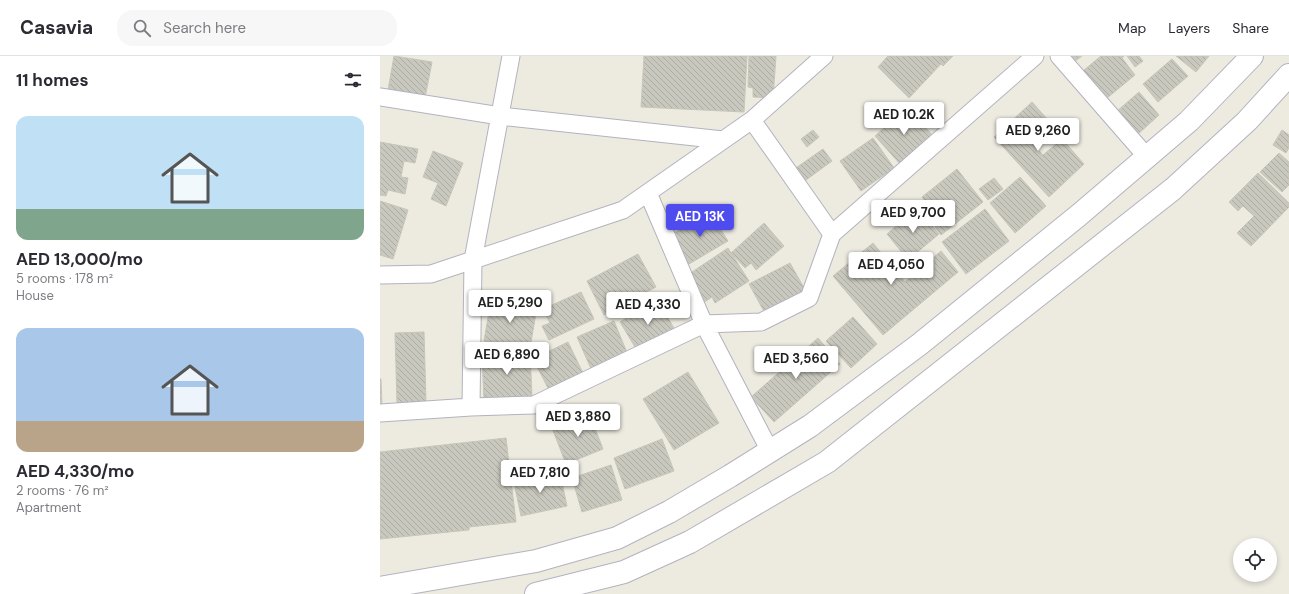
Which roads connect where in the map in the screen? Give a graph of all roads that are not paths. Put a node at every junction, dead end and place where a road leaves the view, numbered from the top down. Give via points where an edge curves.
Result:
1 (511, 56) edge
2 (1035, 56) edge
3 (1059, 56) edge
4 (1252, 56) edge
5 (814, 59) edge
6 (1289, 75) edge
7 (380, 97) edge
8 (500, 116) junction
9 (752, 120) junction
10 (723, 140) junction
11 (1147, 157) junction
12 (648, 193) junction
13 (832, 234) junction
14 (473, 260) junction
15 (380, 274) edge
16 (704, 324) junction
17 (470, 407) junction
18 (380, 413) edge
19 (770, 451) junction
20 (380, 588) edge
21 (536, 594) edge

1 - 8 street
2 - 13 street
3 - 11 street
4 - 11 main road via 1189,121
5 - 9 street
6 - 21 main road via 1247,121 1173,189 827,462 690,542 624,572
7 - 8 street
8 - 10 street
8 - 14 street
9 - 10 street
9 - 13 street
10 - 12 street
11 - 19 main road via 920,344 810,426
12 - 14 street via 624,210
12 - 16 street
13 - 16 street via 809,298 761,322
14 - 15 street via 431,274
14 - 17 street
16 - 17 street via 534,405
16 - 19 street
17 - 18 street
19 - 20 main road via 669,512 617,538 536,561

